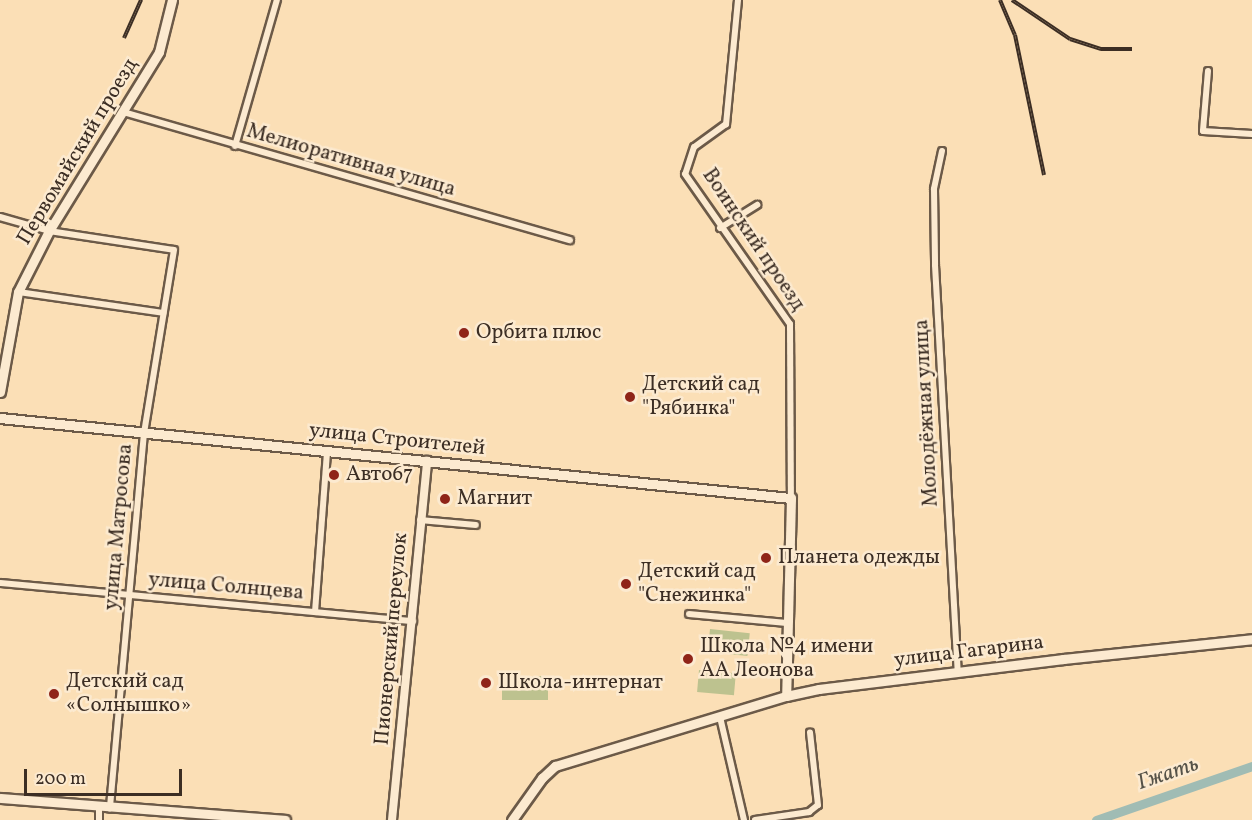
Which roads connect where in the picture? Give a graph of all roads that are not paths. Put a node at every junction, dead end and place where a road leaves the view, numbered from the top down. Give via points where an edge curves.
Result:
1 (172, 0) edge
2 (277, 0) edge
3 (738, 0) edge
4 (1208, 71) dead end
5 (123, 112) junction
6 (1252, 134) edge
7 (235, 146) junction
8 (942, 151) dead end
9 (757, 205) dead end
10 (0, 217) edge
11 (720, 228) junction
12 (49, 231) junction
13 (570, 240) dead end
14 (18, 292) junction
15 (163, 313) junction
16 (0, 392) edge
17 (0, 418) edge
18 (144, 433) junction
19 (327, 452) junction
20 (427, 461) junction
21 (791, 498) junction
22 (420, 520) junction
23 (476, 525) dead end
24 (0, 583) edge
25 (129, 595) junction
26 (315, 612) junction
27 (689, 614) dead end
28 (413, 621) junction
29 (787, 623) junction
30 (1252, 639) edge
31 (958, 673) junction
32 (786, 696) junction
33 (720, 717) junction
34 (810, 732) dead end
35 (0, 798) edge
36 (99, 807) junction
37 (110, 808) junction
38 (99, 820) edge
39 (285, 820) edge
40 (392, 820) edge
41 (512, 820) edge
42 (744, 820) edge
43 (755, 820) edge

1 - 5 main road, Первомайский проезд via 159,52
2 - 7 street
3 - 11 street, Воинский проезд via 726,124 694,147 686,174
4 - 6 street via 1203,131
5 - 7 street, Мелиоративная улица
5 - 12 main road, Первомайский проезд
7 - 13 street, Мелиоративная улица
8 - 31 street, Молодёжная улица via 934,189 935,256
9 - 11 street
10 - 12 street
11 - 21 street, Воинский проезд via 790,324
12 - 14 main road, Первомайский проезд
12 - 15 street, улица Матросова via 174,250
14 - 15 street
14 - 16 main road, Первомайский проезд
15 - 18 street, улица Матросова
17 - 18 main road, улица Строителей
18 - 19 main road, улица Строителей
18 - 25 street, улица Матросова
19 - 20 main road, улица Строителей
19 - 26 street
20 - 21 main road, улица Строителей
20 - 22 street, Пионерский переулок
21 - 29 main road, Воинский проезд
22 - 23 street
22 - 28 street, Пионерский переулок
24 - 25 street, улица Солнцева
25 - 26 street, улица Солнцева
25 - 37 street, улица Матросова
26 - 28 street, улица Солнцева
27 - 29 street
28 - 40 street, Пионерский переулок
29 - 32 main road, Воинский проезд
30 - 31 main road, улица Гагарина
31 - 32 main road, улица Гагарина
32 - 33 main road, улица Гагарина
33 - 41 main road, улица Гагарина via 555,766
33 - 42 street
34 - 43 street via 818,805 809,812
35 - 36 main road
36 - 37 main road
36 - 38 street
37 - 39 main road

